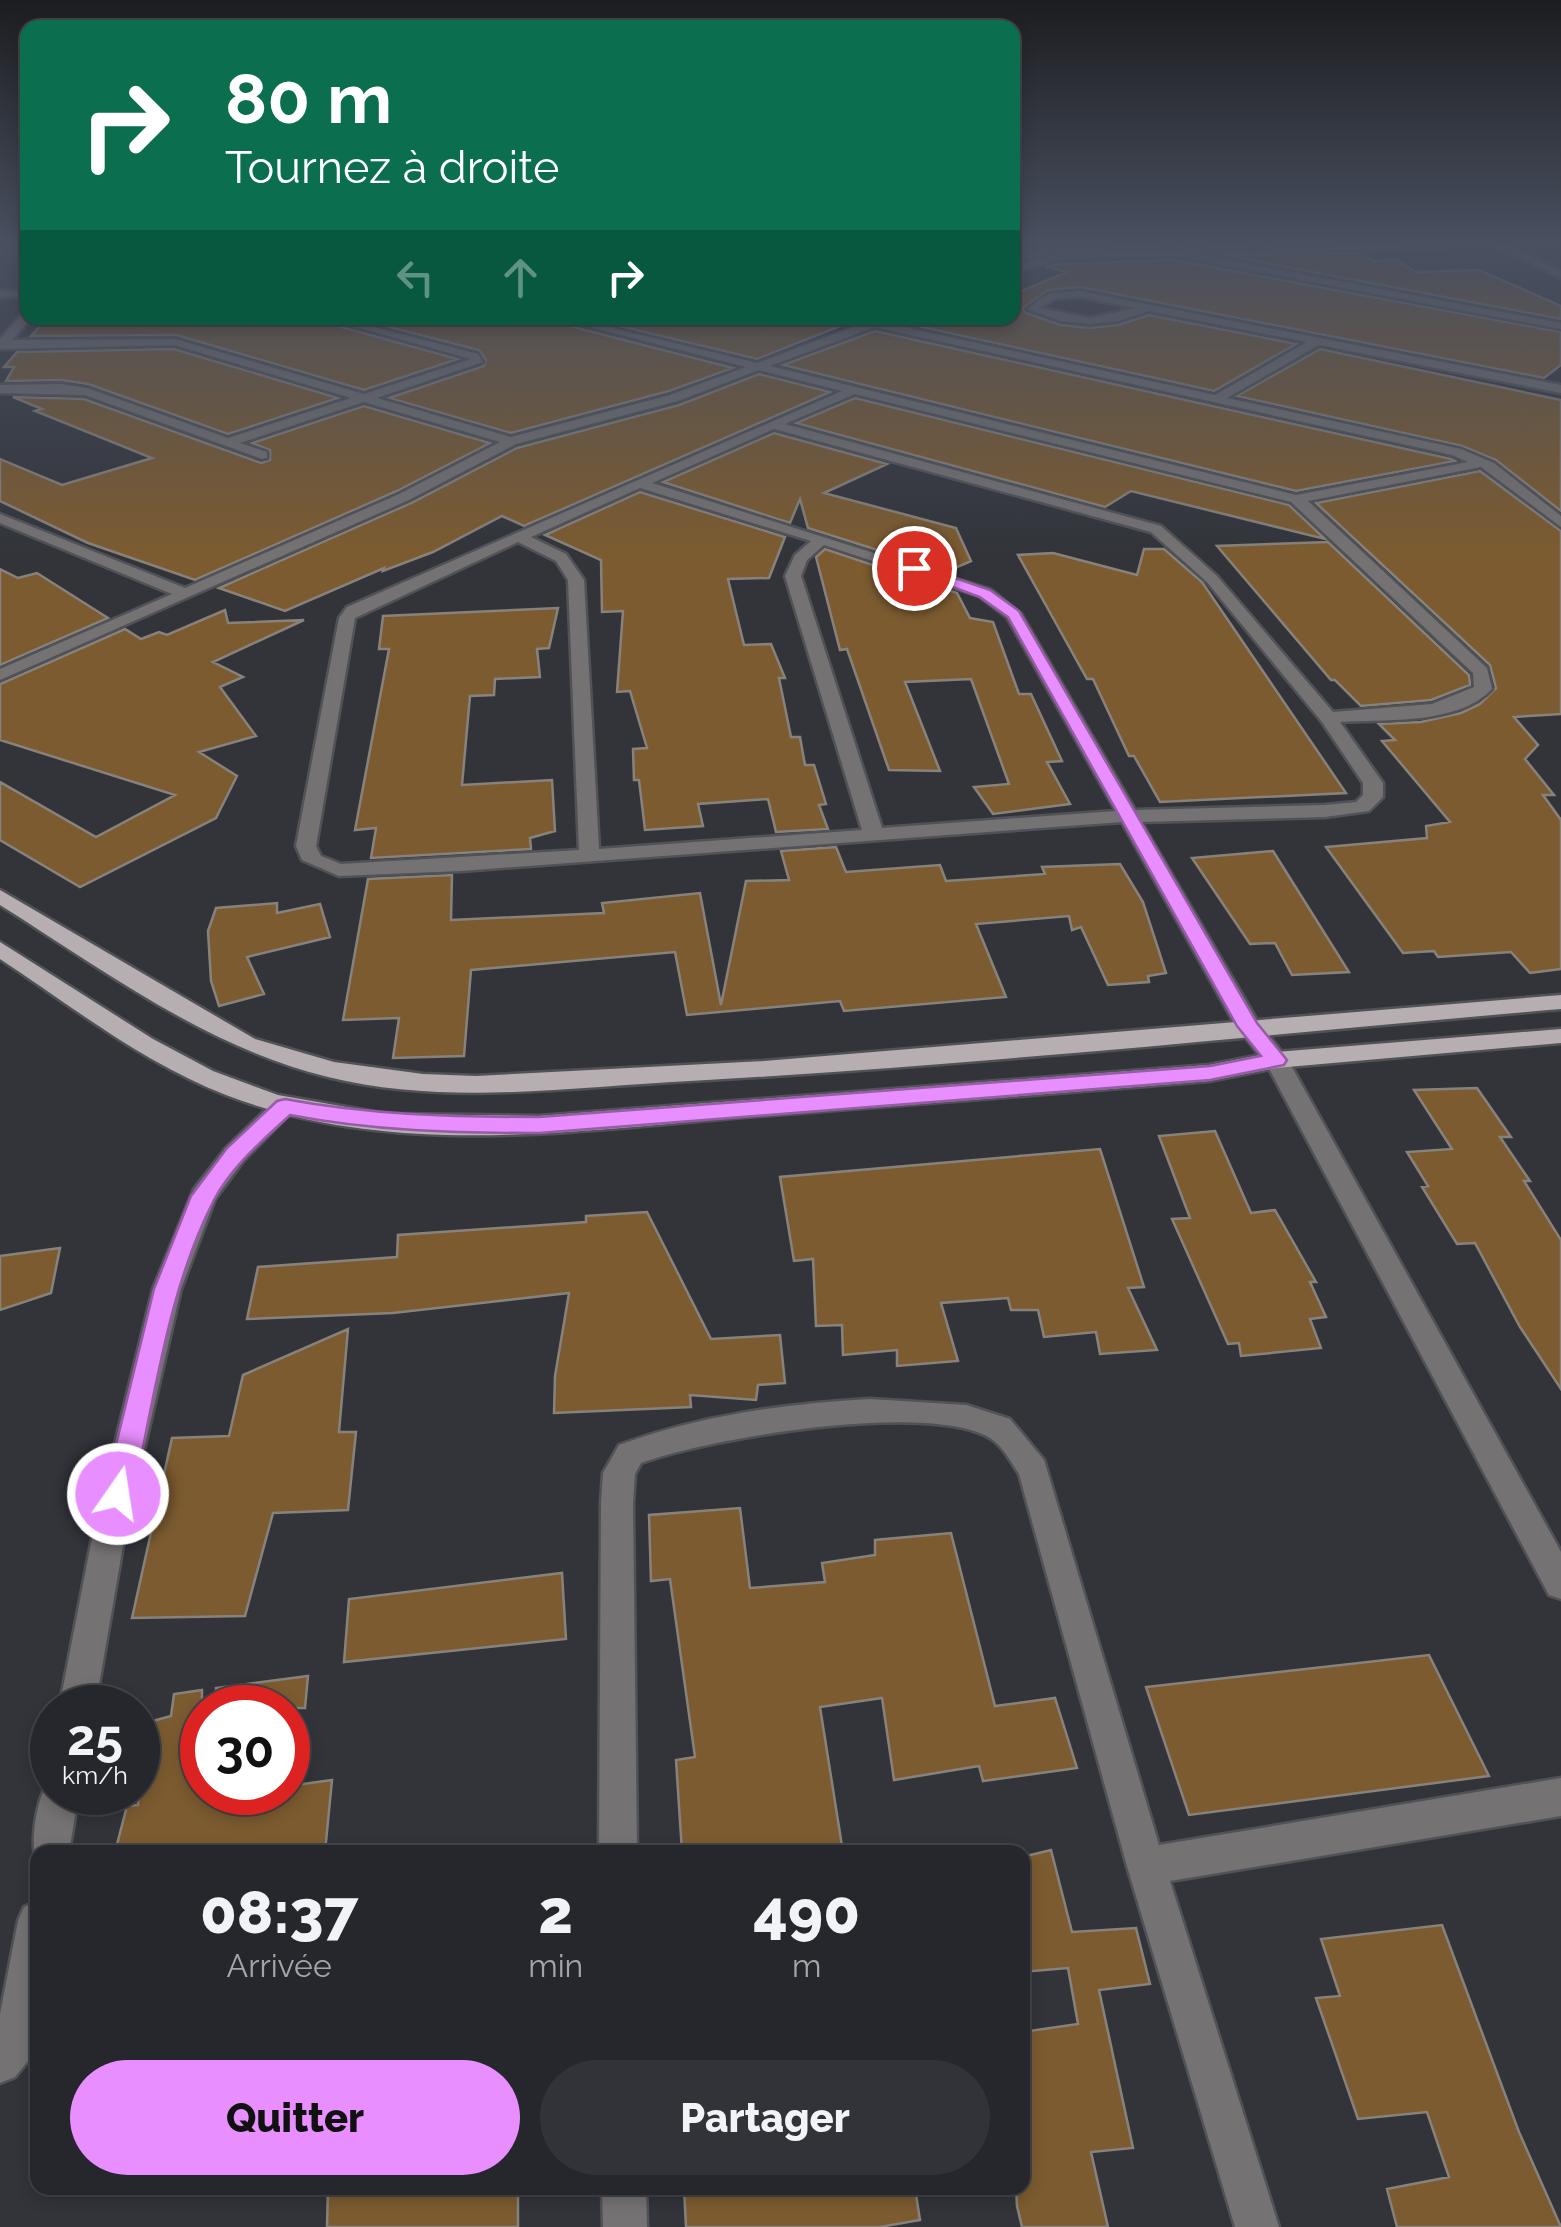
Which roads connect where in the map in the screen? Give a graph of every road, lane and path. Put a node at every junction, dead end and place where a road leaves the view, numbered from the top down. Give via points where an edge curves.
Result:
1 (192, 347) edge
2 (437, 347) edge
3 (682, 347) edge
4 (807, 347) edge
5 (997, 347) edge
6 (1307, 347) edge
7 (1347, 347) edge
8 (758, 365) junction
9 (0, 388) edge
10 (854, 390) junction
11 (1561, 390) edge
12 (366, 398) junction
13 (1218, 398) junction
14 (773, 425) junction
15 (511, 441) junction
16 (226, 442) junction
17 (262, 455) dead end
18 (1482, 463) junction
19 (640, 484) junction
20 (1296, 500) junction
21 (0, 518) edge
22 (1561, 523) edge
23 (518, 537) junction
24 (821, 540) junction
25 (186, 594) junction
26 (0, 675) edge
27 (1328, 718) junction
28 (1130, 816) junction
29 (874, 836) junction
30 (589, 855) junction
31 (0, 896) edge
32 (0, 949) edge
33 (1561, 1002) edge
34 (1248, 1026) junction
35 (1561, 1036) edge
36 (1276, 1060) junction
37 (285, 1106) junction
38 (1561, 1584) edge
39 (81, 1685) edge
40 (1561, 1798) edge
41 (57, 1815) edge
42 (51, 1845) edge
43 (618, 1845) edge
44 (1146, 1866) junction
45 (30, 1970) edge
46 (18, 2042) edge
47 (624, 2195) edge
48 (625, 2227) edge
49 (1258, 2227) edge

1 - 12 street
2 - 12 street via 479,358
3 - 8 street
4 - 8 street
5 - 13 street
6 - 13 street
7 - 11 street
8 - 10 street
8 - 15 street via 674,398
9 - 16 street via 74,390
10 - 14 street
10 - 20 street
12 - 15 street
12 - 16 street
13 - 18 street
14 - 19 street
14 - 27 street via 1156,529 1212,580
15 - 25 street via 386,506
16 - 17 street
18 - 20 street
18 - 22 street
19 - 23 street
19 - 24 street
20 - 27 street via 1484,681 1474,699 1450,706
21 - 25 street
23 - 30 street via 562,558 576,580
23 - 30 street via 347,618 306,846 312,860 339,870
24 - 28 street via 959,583 1014,614
24 - 29 street via 800,558 793,576
25 - 26 street
27 - 28 street via 1372,782 1373,797 1362,807
28 - 29 street
28 - 34 street
29 - 30 street
31 - 34 main road via 247,1044 376,1077 476,1084 764,1068
32 - 37 main road via 192,1069
33 - 34 main road
34 - 36 street
35 - 36 main road
36 - 37 main road via 1190,1074 539,1125 428,1125
36 - 38 street
37 - 39 street via 235,1154 204,1196 167,1289 110,1528
40 - 44 street
41 - 42 street
43 - 44 street via 617,1502 619,1473 630,1454 742,1424 924,1412 1004,1430 1033,1469
44 - 49 street
45 - 46 street
47 - 48 street

